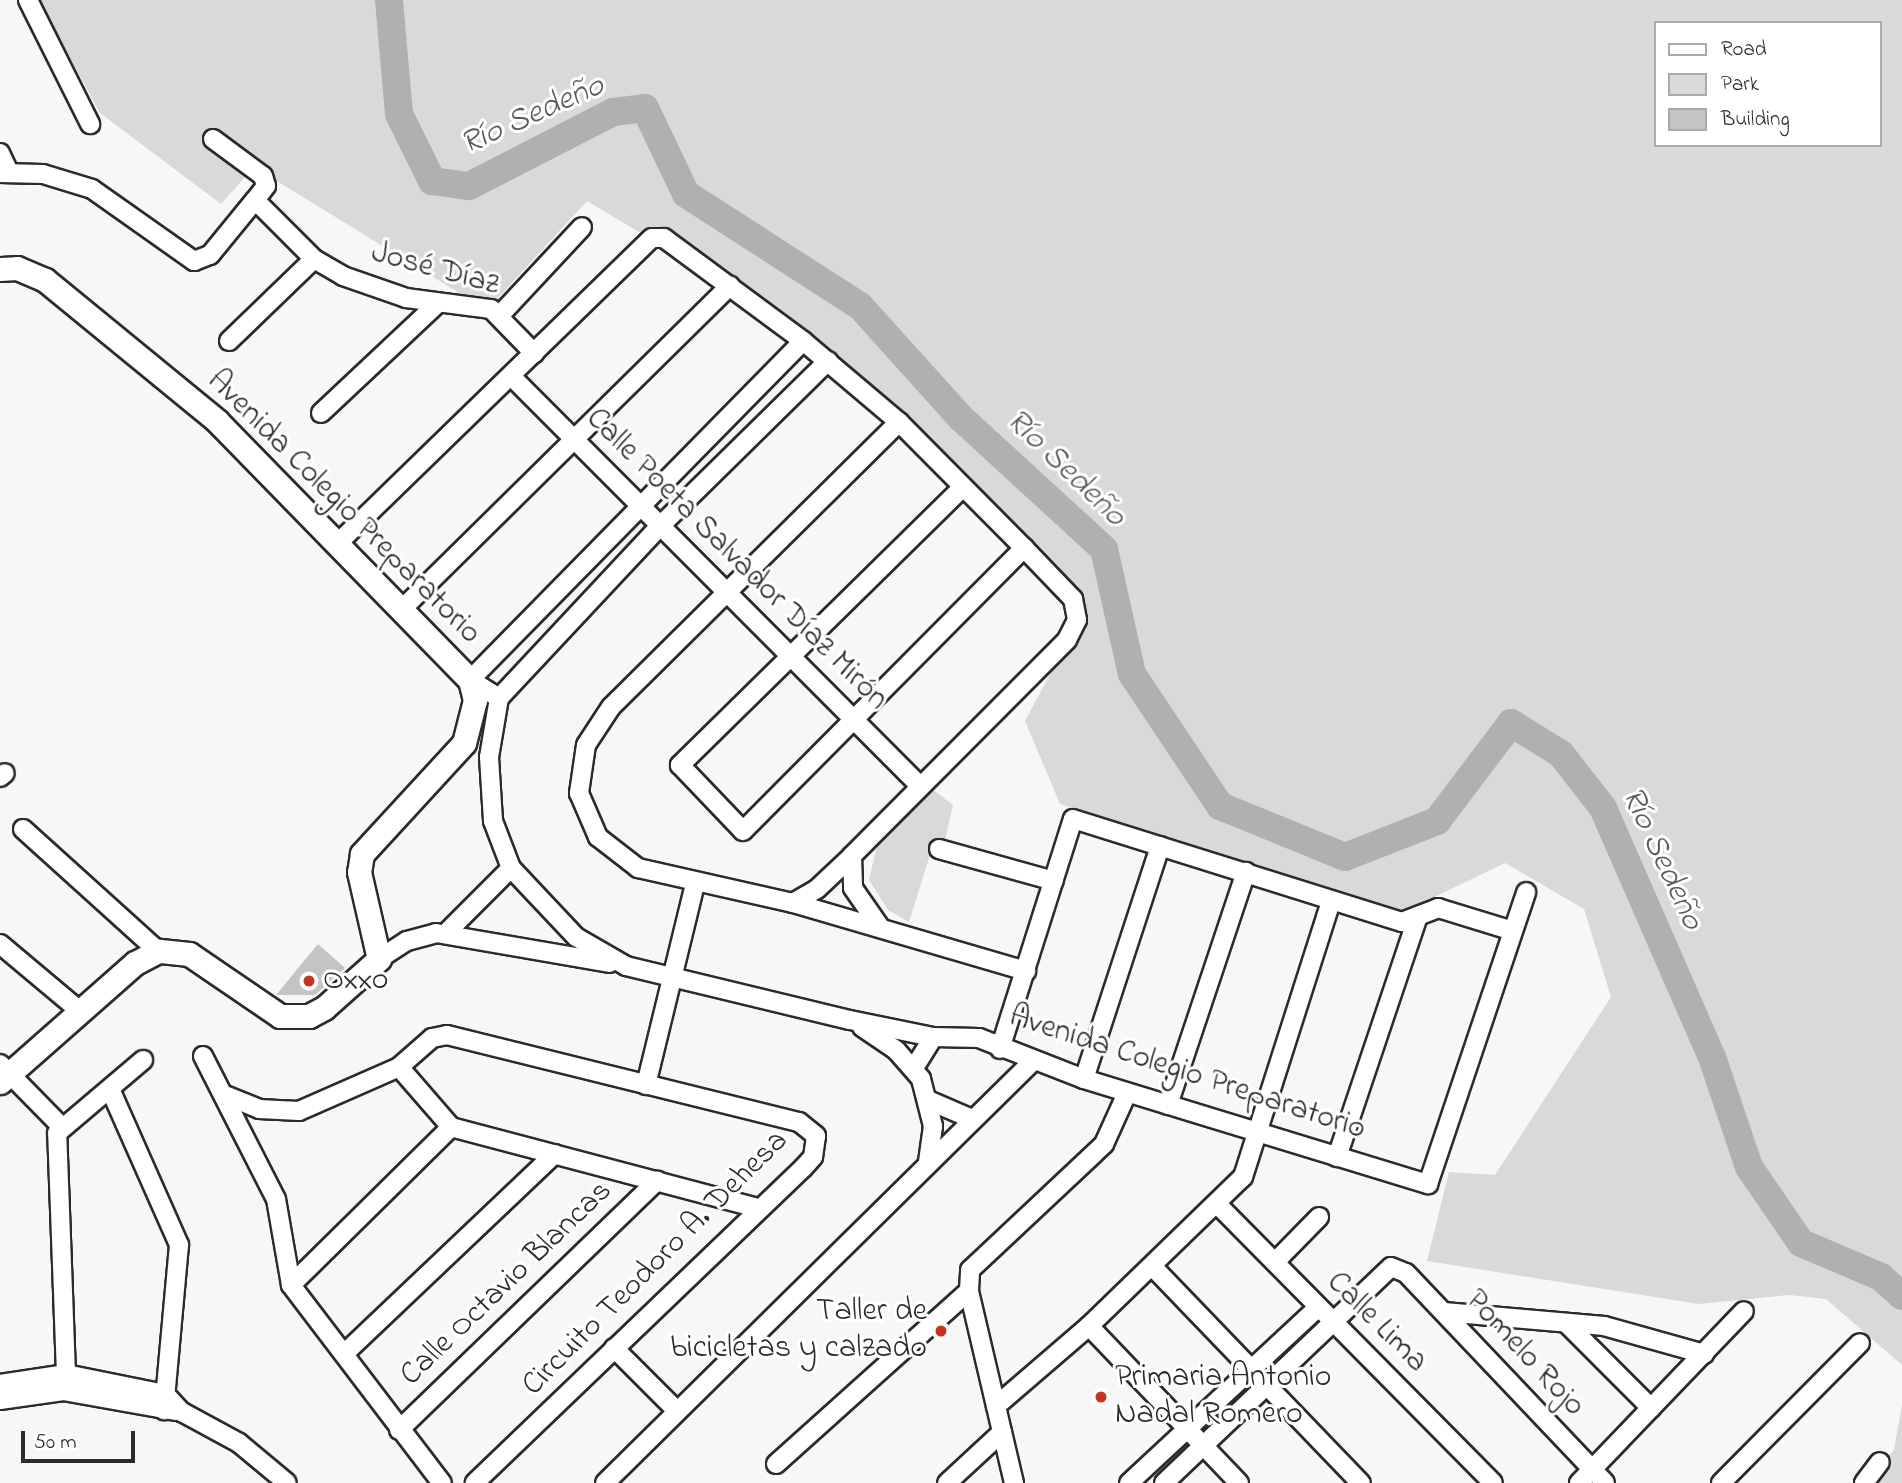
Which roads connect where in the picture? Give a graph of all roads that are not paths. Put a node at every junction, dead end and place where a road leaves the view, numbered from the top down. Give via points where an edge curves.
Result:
1 (28, 0) edge
2 (90, 124) dead end
3 (213, 138) dead end
4 (0, 153) edge
5 (5, 173) edge
6 (255, 200) junction
7 (582, 227) dead end
8 (314, 259) junction
9 (0, 269) edge
10 (730, 286) junction
11 (438, 303) junction
12 (500, 315) junction
13 (229, 341) dead end
14 (803, 341) junction
15 (534, 353) junction
16 (828, 361) junction
17 (511, 376) junction
18 (321, 413) dead end
19 (898, 422) junction
20 (574, 440) junction
21 (963, 486) junction
22 (640, 506) junction
23 (660, 526) junction
24 (337, 544) junction
25 (1024, 548) junction
26 (726, 591) junction
27 (401, 610) junction
28 (790, 657) junction
29 (470, 680) junction
30 (499, 698) junction
31 (853, 719) junction
32 (457, 752) junction
33 (489, 757) junction
34 (919, 785) junction
35 (23, 829) dead end
36 (1160, 846) junction
37 (939, 849) dead end
38 (852, 856) junction
39 (512, 869) junction
40 (1246, 872) junction
41 (1054, 881) junction
42 (695, 884) junction
43 (1526, 892) dead end
44 (1331, 901) junction
45 (793, 903) junction
46 (1418, 916) junction
47 (880, 928) junction
48 (1513, 930) junction
49 (445, 933) junction
50 (0, 944) edge
51 (158, 951) junction
52 (379, 959) junction
53 (626, 966) junction
54 (1026, 971) junction
55 (672, 977) junction
56 (81, 1012) junction
57 (850, 1020) junction
58 (933, 1037) junction
59 (1000, 1049) junction
60 (203, 1056) dead end
61 (143, 1060) dead end
62 (1032, 1062) junction
63 (399, 1067) junction
64 (914, 1068) junction
65 (4, 1073) edge
66 (1084, 1079) junction
67 (646, 1086) junction
68 (110, 1089) junction
69 (1127, 1093) junction
70 (225, 1096) junction
71 (928, 1100) junction
72 (1168, 1105) junction
73 (972, 1119) junction
74 (62, 1127) junction
75 (451, 1127) junction
76 (1260, 1133) junction
77 (555, 1154) junction
78 (1338, 1157) junction
79 (928, 1162) junction
80 (657, 1181) junction
81 (1217, 1204) junction
82 (758, 1208) junction
83 (1319, 1217) dead end
84 (1275, 1262) junction
85 (1152, 1266) junction
86 (291, 1285) junction
87 (969, 1291) junction
88 (1317, 1308) junction
89 (1744, 1311) dead end
90 (1444, 1312) junction
91 (1332, 1322) junction
92 (1567, 1324) junction
93 (1089, 1326) junction
94 (1860, 1343) dead end
95 (614, 1348) junction
96 (345, 1353) junction
97 (1704, 1354) junction
98 (1251, 1367) junction
99 (66, 1374) junction
100 (0, 1384) edge
101 (1268, 1384) junction
102 (0, 1400) edge
103 (170, 1405) junction
104 (996, 1406) junction
105 (1651, 1408) junction
106 (677, 1411) junction
107 (1184, 1429) junction
108 (399, 1430) junction
109 (1002, 1432) junction
110 (1202, 1446) junction
111 (1880, 1462) dead end
112 (776, 1464) dead end
113 (1592, 1469) junction
114 (287, 1483) edge
115 (442, 1483) edge
116 (475, 1483) edge
117 (605, 1483) edge
118 (947, 1483) edge
119 (1014, 1483) edge
120 (1129, 1483) edge
121 (1164, 1483) edge
122 (1239, 1483) edge
123 (1361, 1483) edge
124 (1493, 1483) edge
125 (1579, 1483) edge
126 (1605, 1483) edge
127 (1721, 1483) edge
128 (1864, 1483) edge

1 - 2 street
3 - 6 street via 263,176 266,186
4 - 5 street
5 - 6 street via 68,179 92,189 194,261 210,256
6 - 8 street, José Díaz
7 - 12 street
8 - 11 street, José Díaz via 362,284
8 - 13 street
9 - 24 street, Avenida Colegio Preparatorio via 17,268 46,280 176,385
10 - 14 street
10 - 15 street via 658,236
10 - 20 street
11 - 12 street, José Díaz via 480,307
11 - 18 street
12 - 15 street, José Díaz
14 - 16 street
14 - 22 street
15 - 17 street
16 - 19 street
16 - 23 street
17 - 20 street, Calle Poeta Salvador Díaz Mirón
17 - 24 street
19 - 21 street
19 - 26 street
20 - 22 street, Calle Poeta Salvador Díaz Mirón
20 - 27 street
21 - 25 street
21 - 28 street
22 - 23 street, Calle Poeta Salvador Díaz Mirón
22 - 29 street
23 - 26 street, Calle Poeta Salvador Díaz Mirón
23 - 30 street
24 - 27 street, Avenida Colegio Preparatorio
25 - 31 street
25 - 34 street via 1073,599 1077,620 1067,640
26 - 28 street, Calle Poeta Salvador Díaz Mirón
26 - 42 street via 611,707 586,745 580,767 587,819 614,855 638,868
27 - 29 street, Avenida Colegio Preparatorio
28 - 31 street, Calle Poeta Salvador Díaz Mirón
28 - 31 street via 680,765 743,831
29 - 30 street, Avenida Colegio Preparatorio
29 - 32 street via 475,715
30 - 33 street, Avenida Colegio Preparatorio
31 - 34 street, Calle Poeta Salvador Díaz Mirón
32 - 33 street
32 - 52 street via 362,854 359,872
33 - 39 street, Avenida Colegio Preparatorio via 493,821
34 - 38 street
35 - 51 street
36 - 40 street
36 - 41 street via 1073,819
36 - 66 street
37 - 41 street
38 - 45 street
38 - 47 street via 856,896
39 - 49 street
39 - 53 street, Avenida Colegio Preparatorio via 576,937
40 - 44 street
40 - 72 street
41 - 54 street
42 - 45 street
42 - 55 street
43 - 48 street, Avenida Colegio Preparatorio
44 - 46 street via 1402,922
44 - 76 street
45 - 47 street
46 - 48 street via 1438,908
46 - 78 street
47 - 54 street
48 - 78 street, Avenida Colegio Preparatorio via 1428,1184
49 - 52 street, Avenida Colegio Preparatorio via 417,937
49 - 53 street, Avenida Colegio Preparatorio
50 - 56 street
51 - 52 street via 189,954 265,1009 295,1018 324,1008
51 - 56 street via 135,963
53 - 55 street, Avenida Colegio Preparatorio
54 - 59 street
55 - 57 street, Avenida Colegio Preparatorio
55 - 67 street
56 - 65 street
57 - 58 street, Avenida Colegio Preparatorio
57 - 64 street
58 - 59 street, Avenida Colegio Preparatorio via 963,1034
58 - 64 street
59 - 62 street, Avenida Colegio Preparatorio
60 - 70 street
61 - 68 street
62 - 66 street, Avenida Colegio Preparatorio
62 - 73 street
63 - 67 street, Circuito Teodoro A. Dehesa via 432,1038 447,1035
63 - 70 street, Circuito Teodoro A. Dehesa via 299,1111 259,1109
63 - 75 street
64 - 71 street
65 - 74 street
66 - 69 street, Avenida Colegio Preparatorio
67 - 82 street, Circuito Teodoro A. Dehesa via 810,1128 816,1136 813,1157
68 - 74 street
68 - 103 street via 179,1245
69 - 72 street, Avenida Colegio Preparatorio
69 - 87 street via 1104,1144 970,1270
70 - 86 street via 276,1199
71 - 73 street
71 - 79 street via 933,1126
72 - 76 street, Avenida Colegio Preparatorio
73 - 79 street
74 - 99 street via 55,1140
75 - 77 street
75 - 86 street
76 - 78 street, Avenida Colegio Preparatorio
76 - 81 street via 1243,1177
77 - 80 street
77 - 96 street
79 - 106 street
80 - 82 street
80 - 108 street, Calle Octavio Blancas
81 - 84 street, Calle Lima
81 - 85 street
82 - 95 street, Circuito Teodoro A. Dehesa
83 - 84 street
84 - 88 street, Calle Lima
85 - 93 street
85 - 98 street
86 - 96 street
87 - 104 street
87 - 112 street
88 - 91 street, Calle Lima
88 - 98 street
89 - 97 street
90 - 91 street, Pomelo Rojo via 1399,1268 1385,1270
90 - 92 street
90 - 113 street, Pomelo Rojo
91 - 101 street
91 - 124 street, Calle Lima
92 - 97 street via 1604,1326
92 - 105 street
93 - 104 street
93 - 107 street
94 - 127 street
95 - 106 street
95 - 116 street, Circuito Teodoro A. Dehesa
96 - 108 street
97 - 105 street
98 - 101 street
98 - 107 street
99 - 100 street
99 - 103 street
101 - 110 street
101 - 123 street
102 - 103 street via 63,1391
103 - 114 street via 239,1443
104 - 109 street
105 - 113 street
106 - 117 street
107 - 110 street
107 - 120 street
108 - 115 street
109 - 118 street
109 - 119 street
110 - 121 street
110 - 122 street
111 - 128 street
113 - 125 street
113 - 126 street, Pomelo Rojo

